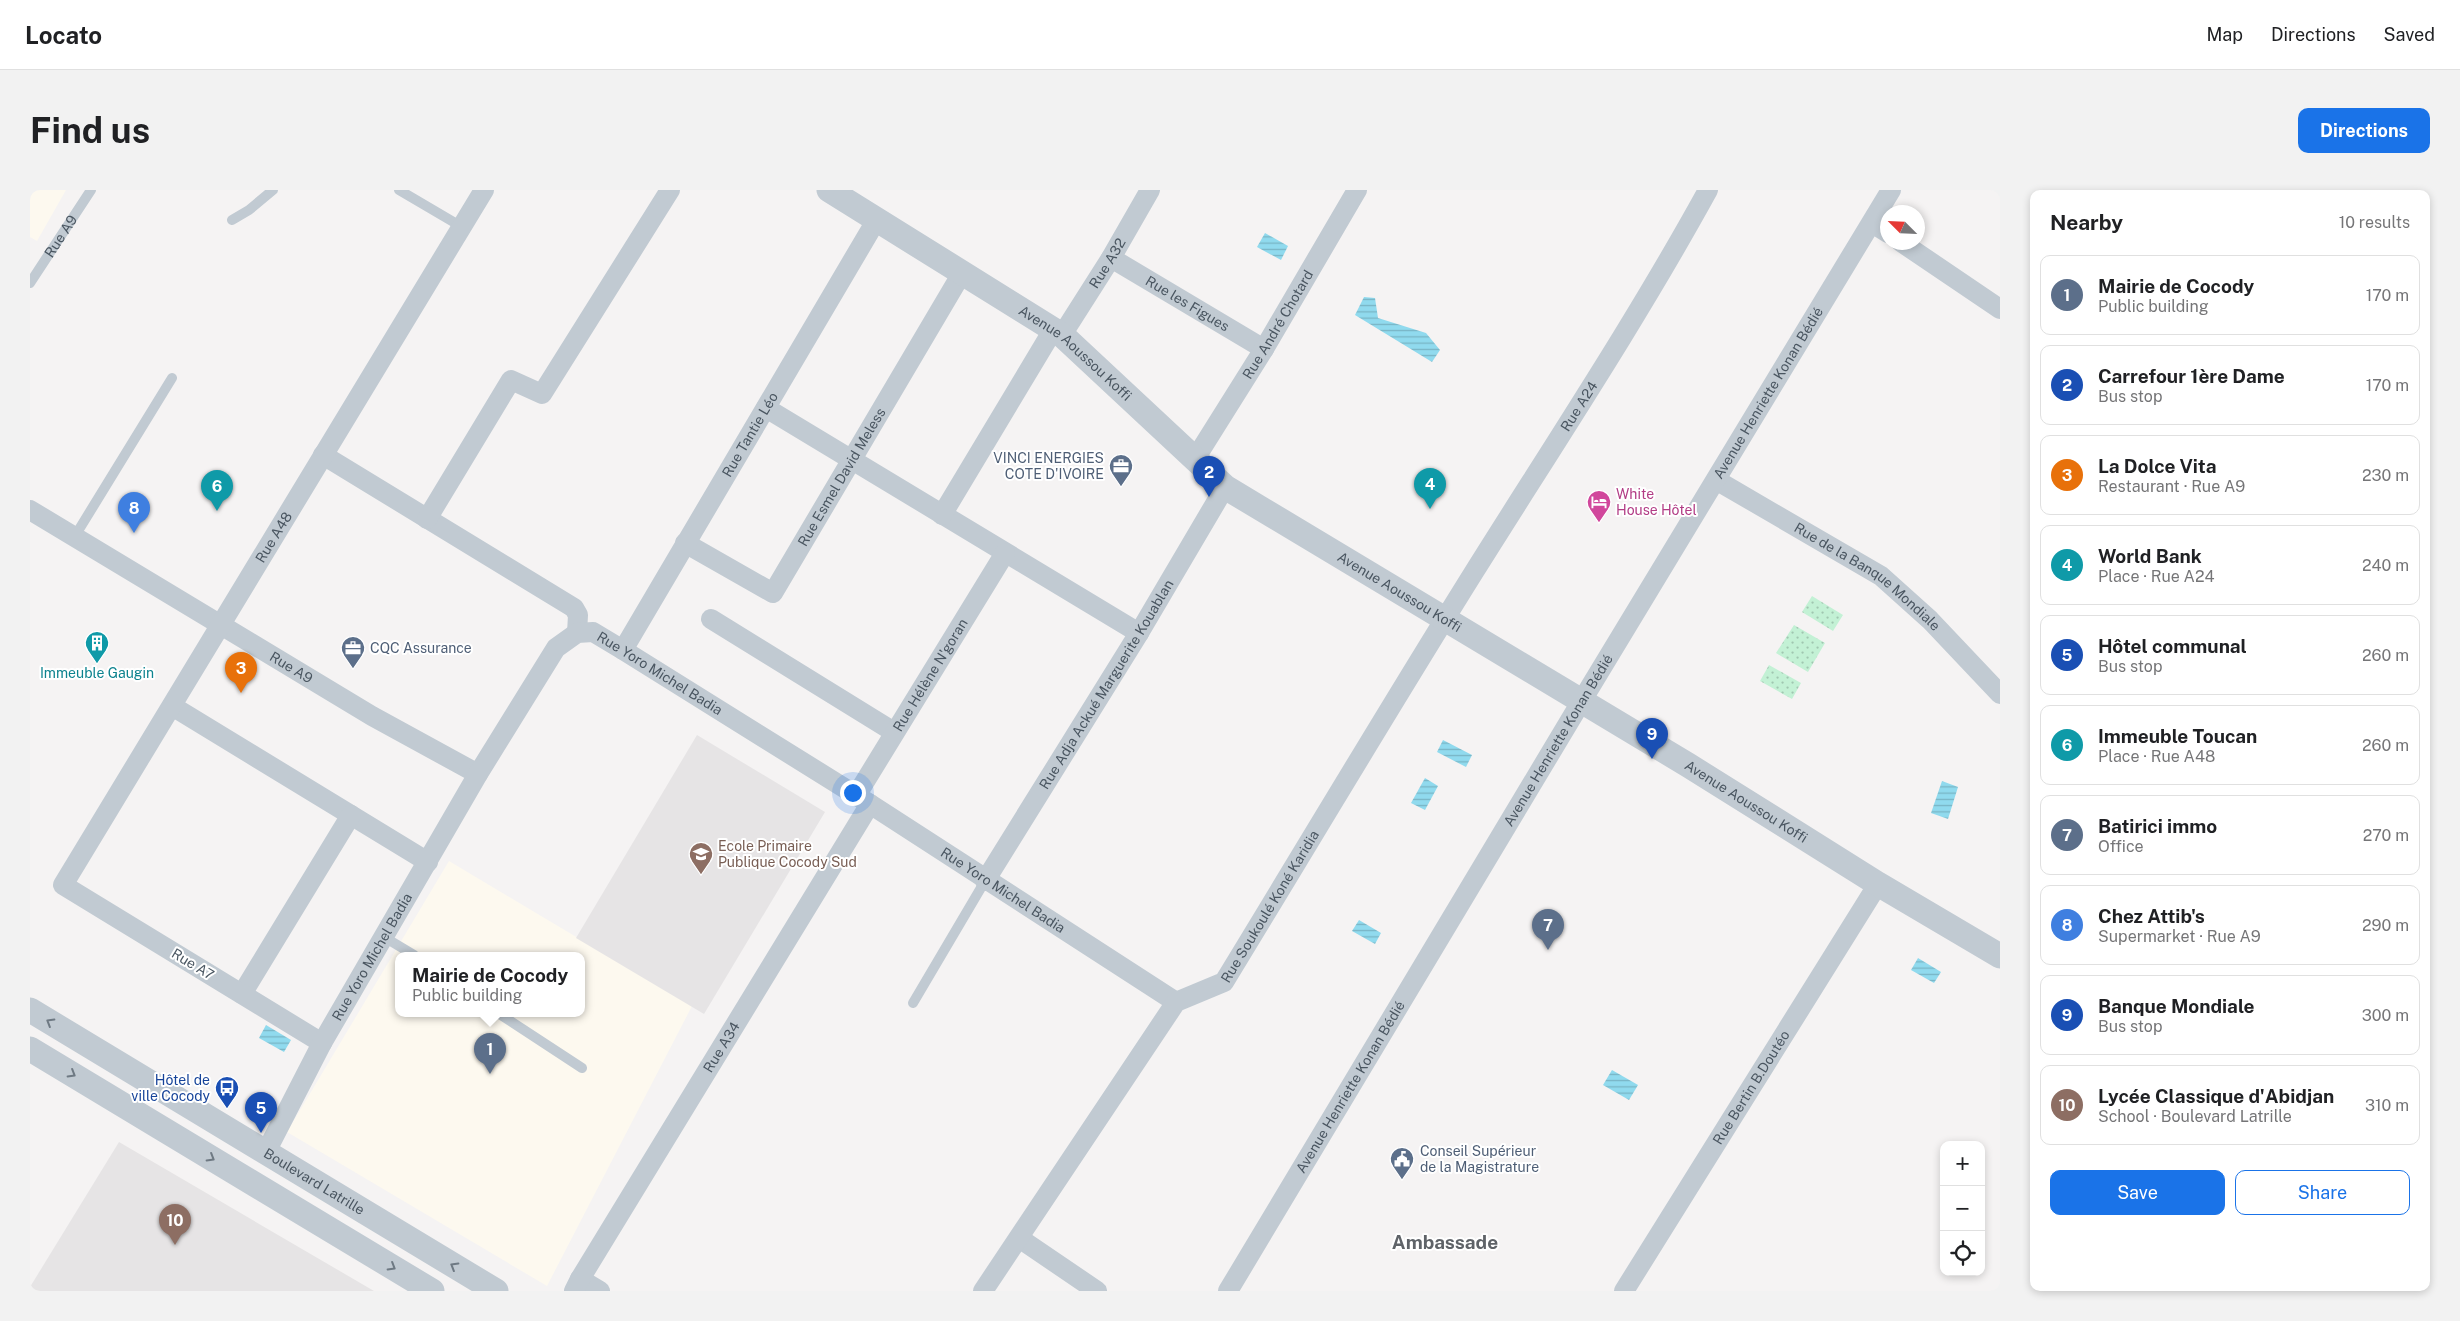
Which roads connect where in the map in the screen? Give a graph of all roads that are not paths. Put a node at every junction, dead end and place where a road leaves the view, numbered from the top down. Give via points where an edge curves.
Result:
1 (91, 190) edge
2 (272, 190) edge
3 (399, 190) edge
4 (484, 190) edge
5 (670, 190) edge
6 (829, 190) edge
7 (1150, 190) edge
8 (1357, 190) edge
9 (1708, 190) edge
10 (1891, 190) edge
11 (1887, 205) edge
12 (877, 219) junction
13 (232, 220) dead end
14 (462, 226) junction
15 (1880, 228) edge
16 (1913, 250) edge
17 (1111, 258) junction
18 (962, 273) junction
19 (30, 283) edge
20 (2000, 309) edge
21 (1058, 332) junction
22 (1264, 349) junction
23 (172, 378) dead end
24 (766, 408) junction
25 (323, 455) junction
26 (852, 459) junction
27 (1195, 459) junction
28 (1716, 480) junction
29 (1225, 488) junction
30 (30, 510) edge
31 (942, 514) junction
32 (427, 519) junction
33 (75, 536) junction
34 (686, 543) junction
35 (1005, 553) junction
36 (711, 619) dead end
37 (1445, 619) junction
38 (221, 624) junction
39 (1139, 633) junction
40 (577, 634) junction
41 (623, 650) junction
42 (2000, 694) edge
43 (1581, 702) junction
44 (172, 706) junction
45 (894, 732) junction
46 (478, 774) junction
47 (863, 800) junction
48 (351, 815) junction
49 (428, 862) junction
50 (985, 881) junction
51 (1878, 884) junction
52 (63, 885) joint
53 (384, 937) junction
54 (409, 952) edge
55 (2000, 956) edge
56 (242, 994) junction
57 (1176, 1002) junction
58 (913, 1003) dead end
59 (30, 1010) edge
60 (504, 1017) edge
61 (322, 1043) junction
62 (30, 1049) edge
63 (582, 1068) dead end
64 (266, 1152) junction
65 (1019, 1238) junction
66 (577, 1285) edge
67 (432, 1291) edge
68 (496, 1291) edge
69 (600, 1291) edge
70 (983, 1291) edge
71 (1097, 1291) edge
72 (1228, 1291) edge
73 (1624, 1291) edge

1 - 19 lane, Rue A9
2 - 13 lane
3 - 14 lane
4 - 14 street, Rue A48
5 - 32 street via 542,394 511,380
6 - 12 street, Avenue Aoussou Koffi
7 - 17 street, Rue A32
8 - 22 street, Rue André Chotard
9 - 37 street, Rue A24 via 1607,360
10 - 11 street, Avenue Henriette Konan Bédié
12 - 18 street, Avenue Aoussou Koffi
12 - 24 street, Rue Tantie Léo
14 - 25 street, Rue A48
15 - 28 street, Avenue Henriette Konan Bédié
16 - 20 street
17 - 21 street, Rue A32
17 - 22 street, Rue les Figues
18 - 21 street, Avenue Aoussou Koffi
18 - 26 street, Rue Esmel David Meless
21 - 27 street, Avenue Aoussou Koffi
21 - 31 street, Rue A32
22 - 27 street, Rue André Chotard
23 - 33 lane
24 - 26 street
24 - 34 street, Rue Tantie Léo
25 - 32 street
25 - 38 street, Rue A48
26 - 31 street
26 - 34 street, Rue Esmel David Meless via 773,593
27 - 29 street, Avenue Aoussou Koffi
28 - 42 street, Rue de la Banque Mondiale via 1881,576 1930,620
28 - 43 street, Avenue Henriette Konan Bédié
29 - 37 street, Avenue Aoussou Koffi
29 - 39 street, Rue Adja Ackué Marguerite Kouablan
30 - 33 street, Rue A9
31 - 35 street
32 - 40 street via 574,608 578,615
33 - 38 street, Rue A9
34 - 41 street, Rue Tantie Léo
35 - 39 street
35 - 45 street, Rue Hélène N'goran
36 - 45 street
37 - 43 street, Avenue Aoussou Koffi
37 - 57 street, Rue Soukoulé Koné Karidia via 1224,982
38 - 44 street, Rue A48
38 - 46 street, Rue A9 via 372,716
39 - 50 street, Rue Adja Ackué Marguerite Kouablan
40 - 41 street, Rue Yoro Michel Badia via 593,632
40 - 46 street, Rue Yoro Michel Badia via 556,648
41 - 47 street, Rue Yoro Michel Badia
43 - 51 street, Avenue Aoussou Koffi via 1704,774
43 - 72 street, Avenue Henriette Konan Bédié
44 - 48 street
44 - 52 street, Rue A48
45 - 47 street, Rue Hélène N'goran
46 - 49 street, Rue Yoro Michel Badia
47 - 50 street, Rue Yoro Michel Badia
47 - 66 street, Rue A34
48 - 49 street
48 - 56 street
49 - 53 street, Rue Yoro Michel Badia
50 - 57 street, Rue Yoro Michel Badia
50 - 58 lane
51 - 55 street, Avenue Aoussou Koffi
51 - 73 street, Rue Bertin B.Doutéo
52 - 56 street, Rue A7
53 - 54 lane
53 - 61 street, Rue Yoro Michel Badia
56 - 61 street, Rue A7
57 - 65 street
64 -> 59 street, Boulevard Latrille
60 - 63 lane
61 - 64 street, Rue Yoro Michel Badia
62 -> 67 street
68 -> 64 street, Boulevard Latrille
65 - 70 street
65 - 71 street
66 - 69 street

